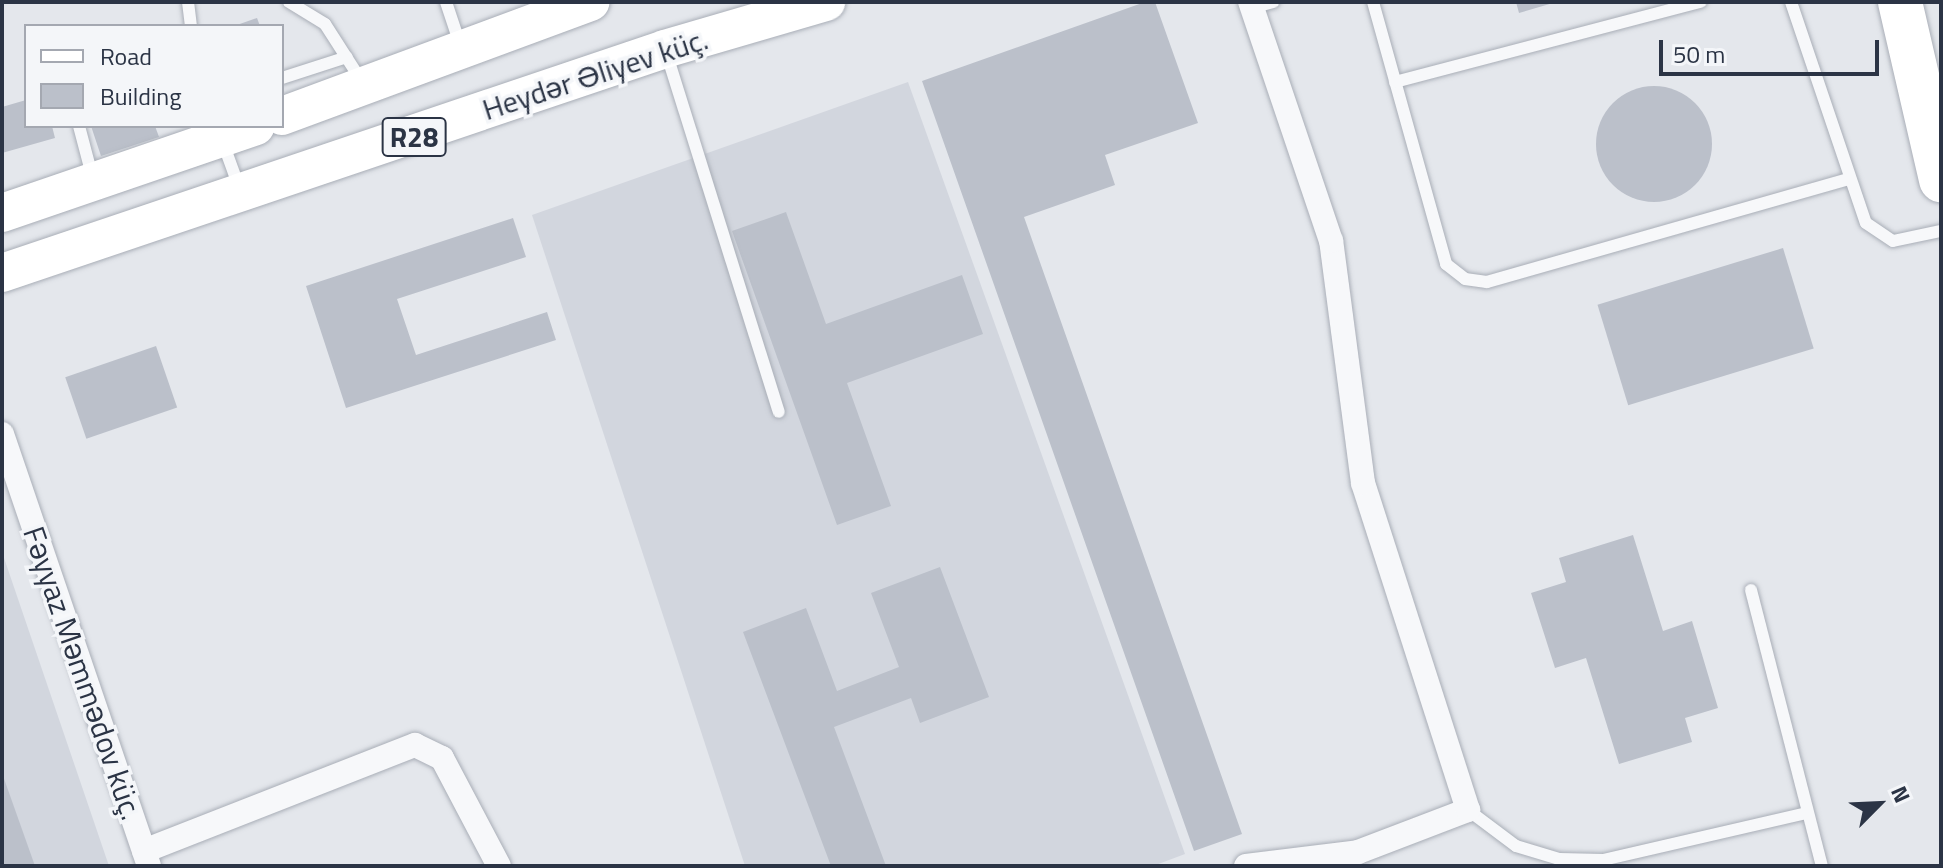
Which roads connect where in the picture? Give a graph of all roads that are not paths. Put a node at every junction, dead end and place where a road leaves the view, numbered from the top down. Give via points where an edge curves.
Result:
1 (188, 2) edge
2 (289, 2) edge
3 (446, 2) edge
4 (591, 2) edge
5 (826, 2) edge
6 (1373, 2) edge
7 (1701, 2) edge
8 (1791, 2) edge
9 (1900, 2) edge
10 (1258, 4) edge
11 (191, 24) edge
12 (461, 47) junction
13 (665, 49) junction
14 (356, 71) junction
15 (284, 78) edge
16 (1395, 82) junction
17 (284, 115) edge
18 (80, 128) edge
19 (232, 130) edge
20 (1848, 179) junction
21 (1941, 180) edge
22 (94, 182) junction
23 (242, 194) junction
24 (2, 213) edge
25 (1941, 231) edge
26 (2, 273) edge
27 (779, 412) dead end
28 (2, 434) edge
29 (1751, 590) dead end
30 (1468, 810) junction
31 (1807, 813) junction
32 (147, 858) edge
33 (499, 866) edge
34 (1246, 866) edge
35 (1822, 866) edge

1 - 11 lane
2 - 14 lane via 325,24
3 - 12 lane
4 - 12 main road, R28
5 - 13 main road, Heydər Əliyev küç. / R28
6 - 16 lane
7 - 16 lane
8 - 20 lane
9 - 21 highway
10 - 30 street via 1331,241 1363,483
12 - 14 main road, R28
13 - 23 main road, Heydər Əliyev küç. / R28
13 - 27 lane
14 - 15 lane
14 - 17 main road, R28
16 - 20 lane via 1446,264 1465,279 1487,282
18 - 22 lane
19 - 22 main road
19 - 23 lane
20 - 25 lane via 1878,236 1893,241
22 - 24 main road
23 - 26 main road, Heydər Əliyev küç. / R28
28 - 32 street, Fəyyaz Məmmədov küç.
29 - 31 lane
30 - 31 lane via 1516,846 1559,859 1603,860
30 - 34 street via 1358,852
31 - 35 lane
32 - 33 street via 415,745 442,758

